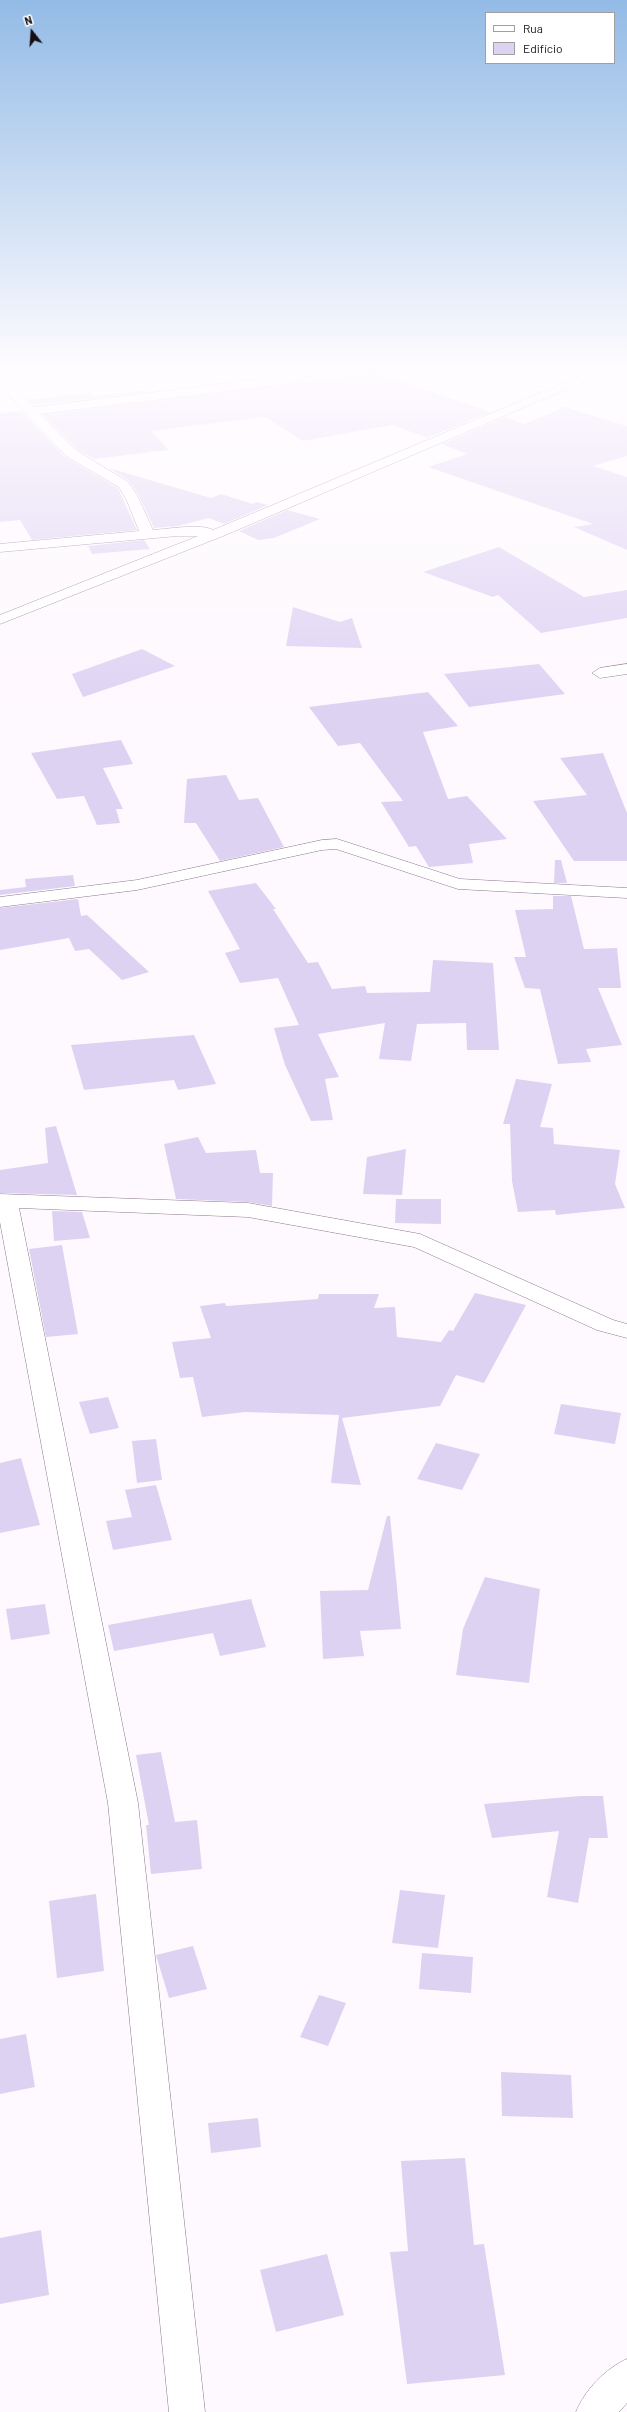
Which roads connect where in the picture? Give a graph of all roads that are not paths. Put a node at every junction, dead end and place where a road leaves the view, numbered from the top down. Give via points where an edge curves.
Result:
1 (122, 484) edge
2 (331, 484) edge
3 (218, 533) junction
4 (148, 535) junction
5 (0, 548) edge
6 (0, 620) edge
7 (627, 669) edge
8 (600, 674) dead end
9 (627, 893) edge
10 (0, 902) edge
11 (4, 1201) edge
12 (627, 1331) edge
13 (627, 2377) edge
14 (187, 2412) edge
15 (594, 2412) edge

1 - 4 street via 128,489
2 - 3 street
3 - 4 street
3 - 6 street
4 - 5 street
7 - 8 street
9 - 10 street via 458,884 337,844 322,845 137,885
11 - 12 street via 248,1210 420,1241 606,1325
11 - 14 street via 123,1803
13 - 15 street

